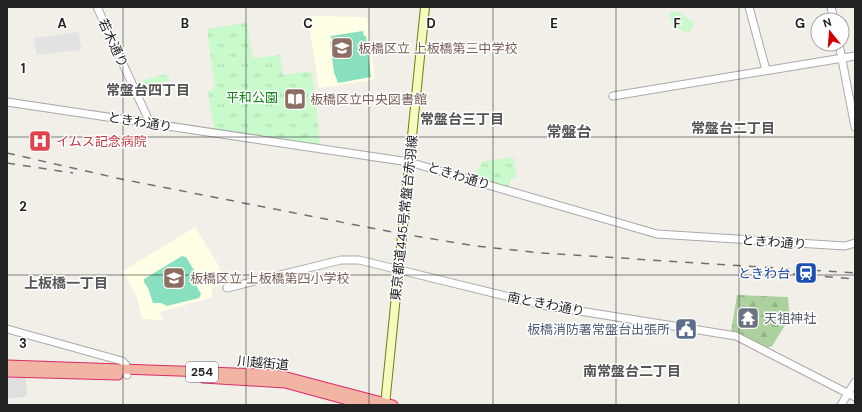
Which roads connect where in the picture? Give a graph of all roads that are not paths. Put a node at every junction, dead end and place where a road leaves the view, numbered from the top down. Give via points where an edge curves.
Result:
1 (96, 7) edge
2 (425, 7) edge
3 (749, 7) edge
4 (840, 52) edge
5 (855, 56) edge
6 (841, 58) junction
7 (766, 70) junction
8 (613, 96) dead end
9 (7, 102) edge
10 (150, 123) junction
11 (855, 127) edge
12 (409, 162) junction
13 (855, 242) edge
14 (398, 270) junction
15 (227, 288) dead end
16 (7, 329) edge
17 (7, 365) edge
18 (7, 372) edge
19 (127, 372) junction
20 (855, 382) edge
21 (848, 393) junction
22 (855, 397) edge
23 (387, 404) edge
24 (366, 405) edge
25 (841, 405) edge

1 - 10 street, 若木通り
2 - 12 main road, 東京都道445号常盤台赤羽線
3 - 7 street
4 - 6 street
5 - 6 street
6 - 7 street
6 - 11 street
7 - 8 street
9 - 10 street, ときわ通り
10 - 12 street, ときわ通り
12 - 13 street, ときわ通り via 657,234 837,246
12 - 14 main road, 東京都道445号常盤台赤羽線
14 - 15 street, 南ときわ通り via 359,260 341,260
14 - 21 street, 南ときわ通り via 542,305 736,336
14 - 23 main road, 東京都道445号常盤台赤羽線
16 - 19 street via 125,362
17 - 19 highway, 川越街道 / 254
18 - 19 highway, 川越街道 / 254
19 - 23 highway, 川越街道 / 254 via 283,376
19 - 24 highway, 川越街道 / 254 via 285,383
20 - 21 street
21 - 22 street, 南ときわ通り
21 - 25 street

